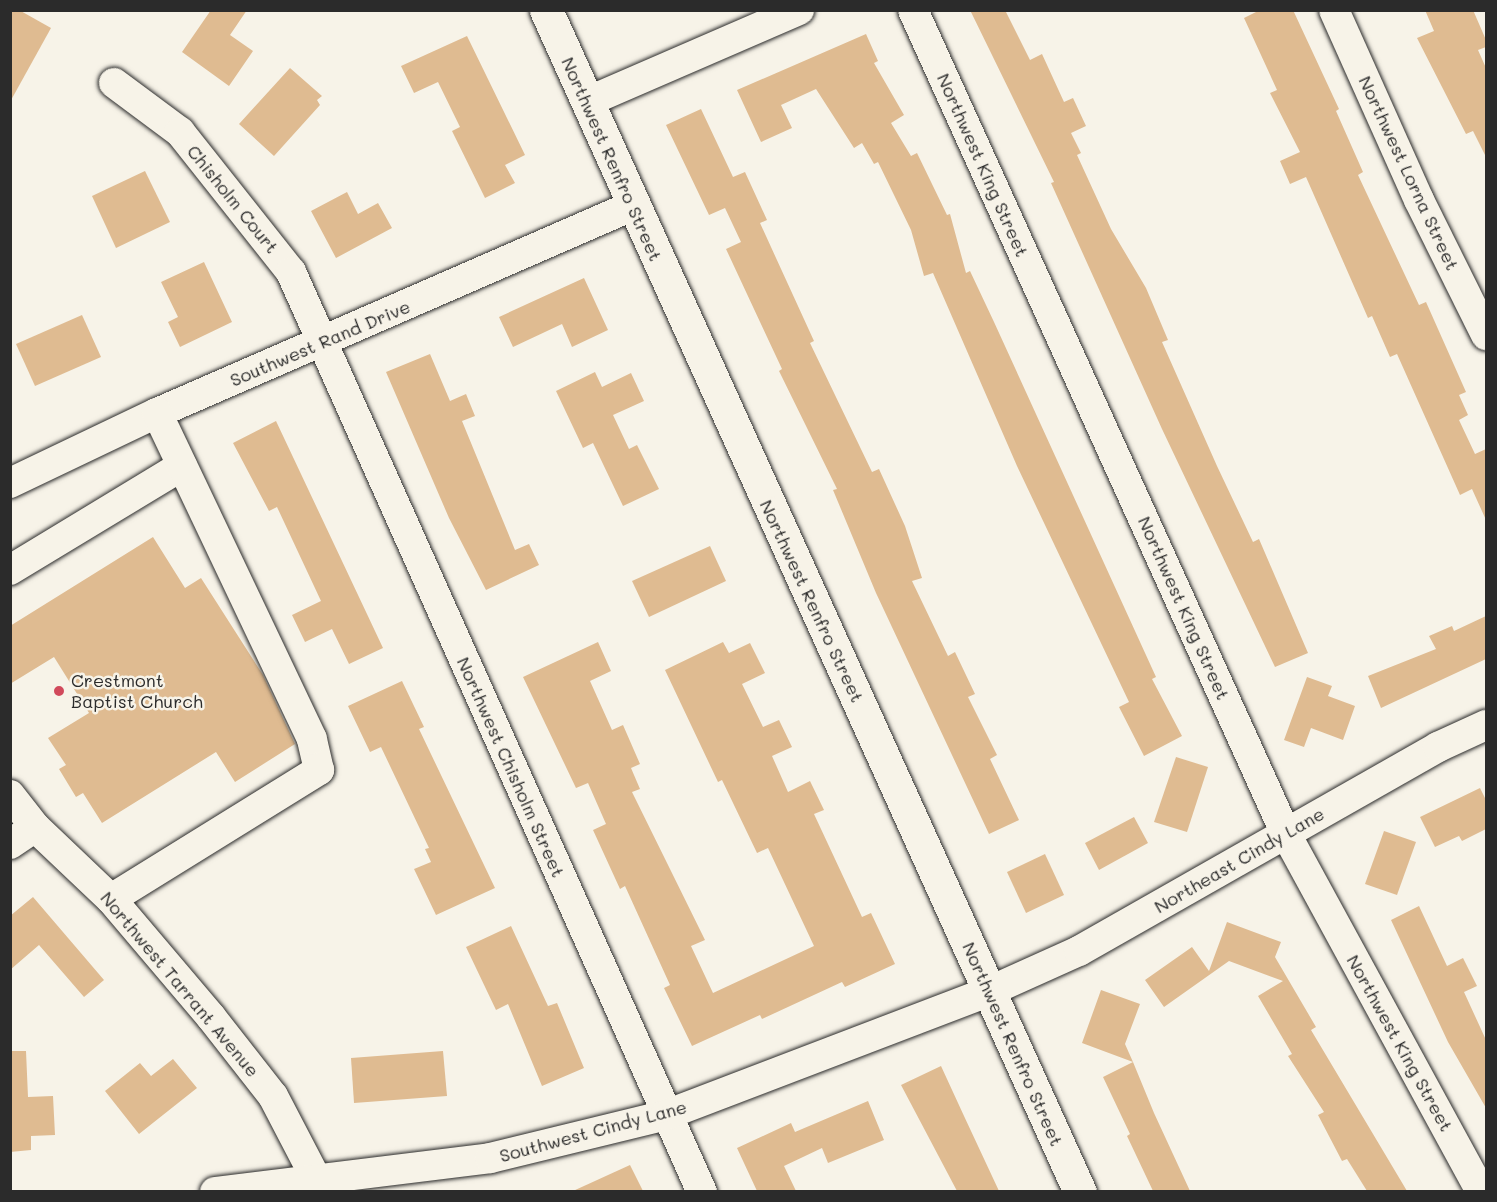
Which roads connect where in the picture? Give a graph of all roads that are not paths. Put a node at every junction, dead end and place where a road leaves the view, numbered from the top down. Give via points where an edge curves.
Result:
1 (546, 10) edge
2 (800, 10) edge
3 (913, 10) edge
4 (1334, 10) edge
5 (114, 83) dead end
6 (589, 101) junction
7 (632, 206) junction
8 (1486, 335) edge
9 (321, 341) junction
10 (157, 413) junction
11 (182, 466) junction
12 (10, 483) edge
13 (10, 570) edge
14 (1486, 725) edge
15 (10, 795) edge
16 (35, 827) junction
17 (1286, 834) junction
18 (10, 844) edge
19 (111, 898) junction
20 (990, 991) junction
21 (666, 1115) junction
22 (320, 1186) edge
23 (214, 1191) edge
24 (702, 1191) edge
25 (1080, 1191) edge
26 (1481, 1191) edge

1 - 6 main road, Northwest Renfro Street
2 - 6 street
3 - 17 street, Northwest King Street
4 - 8 street, Northwest Lorna Street via 1419,200
5 - 9 street, Chisholm Court via 180,132 237,200 291,272
6 - 7 main road, Northwest Renfro Street
7 - 9 street, Southwest Rand Drive
7 - 20 main road, Northwest Renfro Street
9 - 10 street, Southwest Rand Drive
9 - 21 street, Northwest Chisholm Street
10 - 11 street
10 - 12 street, Southwest Rand Drive
11 - 13 street
11 - 19 street via 312,739 319,770
14 - 17 street, Northeast Cindy Lane via 1438,747
15 - 16 street, Northwest Tarrant Avenue
16 - 18 street
16 - 19 street, Northwest Tarrant Avenue
17 - 20 street, Northeast Cindy Lane via 1079,951
17 - 26 street, Northwest King Street
19 - 22 street, Northwest Tarrant Avenue via 273,1096
20 - 21 street, Southwest Cindy Lane
20 - 25 main road, Northwest Renfro Street
21 - 22 street, Southwest Cindy Lane via 490,1158
21 - 24 street, Northwest Chisholm Street
22 - 23 street, Southwest Cindy Lane

